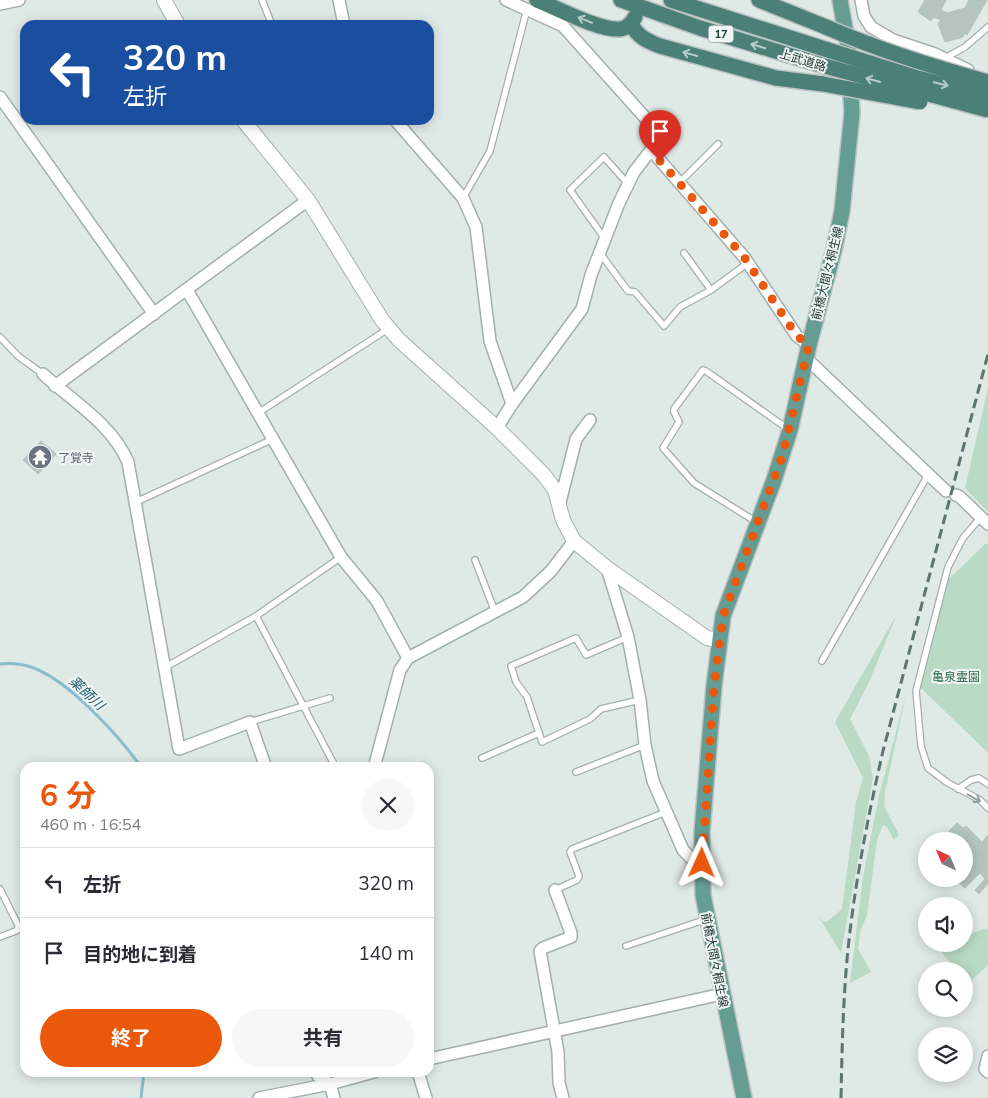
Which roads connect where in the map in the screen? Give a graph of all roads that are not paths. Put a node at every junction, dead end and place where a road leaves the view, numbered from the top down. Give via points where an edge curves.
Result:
1 (19, 0) edge
2 (164, 0) edge
3 (262, 0) edge
4 (339, 0) edge
5 (506, 0) edge
6 (621, 0) edge
7 (672, 0) edge
8 (759, 0) edge
9 (840, 0) edge
10 (861, 0) edge
11 (0, 4) edge
12 (533, 4) edge
13 (175, 20) edge
14 (270, 20) edge
15 (342, 20) edge
16 (988, 27) edge
17 (943, 59) junction
18 (972, 71) dead end
19 (988, 82) edge
20 (988, 96) edge
21 (0, 97) edge
22 (988, 110) edge
23 (988, 116) edge
24 (247, 125) edge
25 (398, 125) edge
26 (718, 144) dead end
27 (651, 150) junction
28 (679, 183) junction
29 (628, 184) junction
30 (463, 198) junction
31 (308, 200) junction
32 (605, 239) junction
33 (684, 253) dead end
34 (600, 254) junction
35 (748, 263) junction
36 (187, 290) junction
37 (711, 290) junction
38 (154, 314) junction
39 (389, 329) junction
40 (0, 337) edge
41 (807, 352) junction
42 (43, 374) joint
43 (55, 386) junction
44 (512, 404) junction
45 (258, 413) junction
46 (590, 420) dead end
47 (497, 428) junction
48 (790, 430) junction
49 (272, 439) junction
50 (928, 475) junction
51 (136, 502) junction
52 (559, 506) junction
53 (984, 521) edge
54 (758, 523) junction
55 (574, 541) junction
56 (341, 558) junction
57 (475, 560) dead end
58 (607, 568) junction
59 (495, 612) junction
60 (256, 616) junction
61 (628, 637) junction
62 (719, 640) junction
63 (408, 658) junction
64 (822, 661) dead end
65 (164, 668) junction
66 (330, 698) dead end
67 (640, 700) junction
68 (302, 705) junction
69 (250, 722) junction
70 (539, 733) junction
71 (645, 745) junction
72 (482, 758) dead end
73 (264, 762) edge
74 (333, 762) edge
75 (376, 762) edge
76 (576, 772) dead end
77 (988, 784) edge
78 (958, 789) junction
79 (988, 808) edge
80 (666, 812) junction
81 (702, 863) junction
82 (0, 890) edge
83 (555, 890) joint
84 (707, 918) junction
85 (0, 937) edge
86 (626, 946) dead end
87 (722, 994) junction
88 (554, 1032) junction
89 (988, 1056) edge
90 (434, 1058) edge
91 (988, 1072) edge
92 (320, 1077) edge
93 (356, 1077) edge
94 (420, 1077) edge
95 (330, 1084) junction
96 (259, 1098) edge
97 (334, 1098) edge
98 (426, 1098) edge
99 (563, 1098) edge
100 (744, 1098) edge

1 - 11 street
2 - 13 street
3 - 14 lane
4 - 15 street
5 - 12 street
22 -> 6 highway, 上武道路 / 17, bridge via 821,65
7 -> 20 highway, 上武道路 / 17, bridge via 914,77
8 - 19 highway, bridge via 863,43
9 - 41 main road, 前橋大間々桐生線 via 848,45 851,101 845,186 834,250
10 - 17 street via 864,16 871,27 893,40
23 -> 12 highway, bridge via 776,78 645,41 635,32 633,20 620,29 609,28
12 - 27 street via 564,26 658,132
12 - 30 lane via 490,151
16 - 17 lane via 965,47
17 - 18 street
21 - 38 street
24 - 31 street
25 - 30 street
26 - 28 lane
27 - 28 street
27 - 29 street
28 - 35 street
29 - 32 street
29 - 32 lane via 604,157 570,190
30 - 44 street via 476,227 490,341
31 - 36 street
31 - 39 street
32 - 34 street
33 - 37 lane
34 - 37 lane via 628,291 635,292 664,326 680,306
34 - 44 street via 582,309
35 - 37 lane
35 - 41 street
36 - 38 street
36 - 45 street
38 - 43 street
39 - 45 lane
39 - 47 street
40 - 42 lane via 18,356
41 - 48 main road, 前橋大間々桐生線
41 - 50 street
42 - 43 street
43 - 51 street via 98,421 124,453
44 - 47 street
45 - 49 street
46 - 52 street via 576,438
47 - 52 street via 544,475 555,490
48 - 54 main road, 前橋大間々桐生線
48 - 54 lane via 703,370 674,409 679,422 664,448 694,483
49 - 51 lane
49 - 56 street
50 - 53 street
50 - 64 lane
51 - 65 street
52 - 55 street
53 - 78 lane via 963,538 948,567 916,691 921,746 928,768
54 - 62 main road, 前橋大間々桐生線 via 728,600
55 - 58 street
55 - 59 street via 523,597
56 - 60 lane
56 - 63 street via 377,601
57 - 59 lane
58 - 61 street
58 - 62 street via 707,638
59 - 63 street
60 - 65 lane
60 - 68 lane
61 - 67 street
61 - 70 lane via 586,654 576,638 511,666 516,682 527,697
62 - 81 main road, 前橋大間々桐生線
63 - 75 street via 400,670
65 - 69 street via 179,749
66 - 68 lane
67 - 70 lane via 601,709 590,719 542,742
67 - 71 street
68 - 69 lane
68 - 74 lane
69 - 73 street
70 - 72 lane
71 - 76 lane
71 - 80 street via 653,781
77 - 78 lane via 979,778
78 -> 79 lane
80 - 81 street via 684,850
80 - 83 lane via 572,849 577,880
81 - 84 main road, 前橋大間々桐生線
82 - 85 lane via 18,925 18,930
83 - 88 street via 571,933 570,938 540,951
84 - 86 lane
84 - 87 main road, 前橋大間々桐生線
87 - 88 street
87 - 100 main road, 前橋大間々桐生線
88 - 90 street
88 - 99 street
89 - 91 street via 985,1069
92 - 95 street
93 - 95 street
94 - 98 street
95 - 96 street
95 - 97 street

